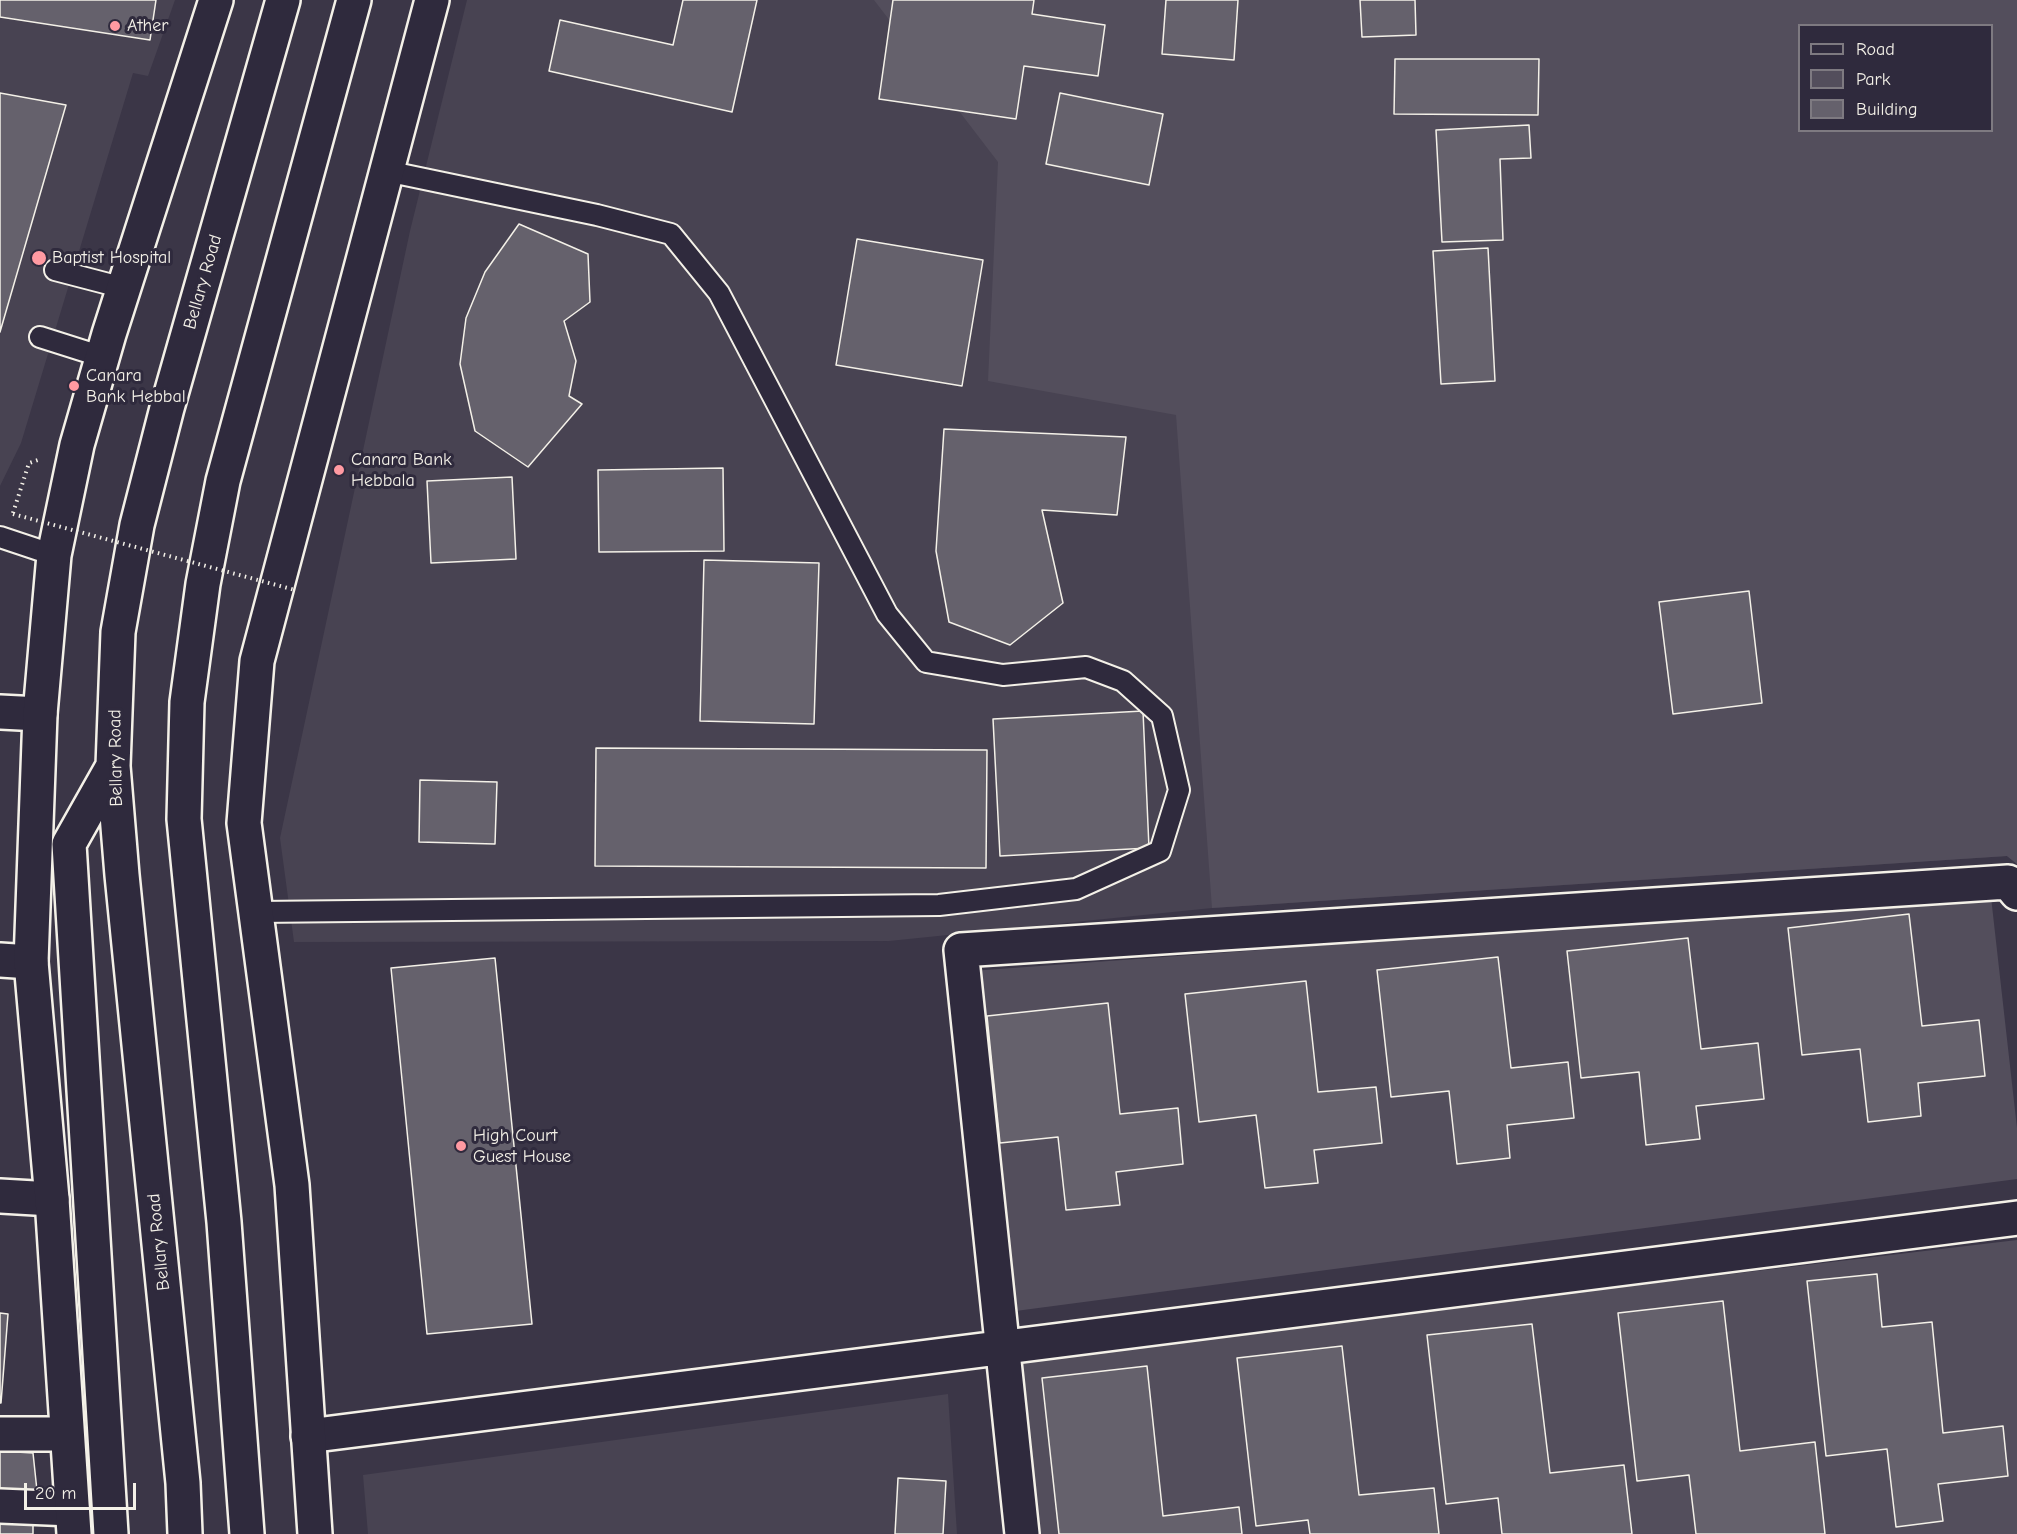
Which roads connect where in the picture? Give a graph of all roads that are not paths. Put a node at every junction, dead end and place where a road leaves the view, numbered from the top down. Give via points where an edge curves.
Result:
1 (216, 0) edge
2 (283, 0) edge
3 (354, 0) edge
4 (432, 0) edge
5 (387, 171) junction
6 (56, 270) dead end
7 (124, 288) junction
8 (40, 337) dead end
9 (103, 357) junction
10 (0, 537) edge
11 (54, 555) junction
12 (0, 712) edge
13 (40, 714) junction
14 (113, 766) junction
15 (2017, 893) edge
16 (256, 912) junction
17 (16, 961) edge
18 (0, 1196) edge
19 (52, 1199) junction
20 (2017, 1218) edge
21 (1003, 1348) junction
22 (0, 1434) edge
23 (67, 1434) junction
24 (308, 1436) junction
25 (0, 1506) edge
26 (73, 1521) edge
27 (111, 1534) edge
28 (185, 1534) edge
29 (247, 1534) edge
30 (315, 1534) edge
31 (1022, 1534) edge

1 - 7 main road
2 - 14 main road, Bellary Road via 137,525 118,632
3 - 29 main road via 223,481 203,584 187,702 184,819 224,1222
4 - 5 main road
5 - 16 main road via 257,661 244,823
5 - 16 lane via 597,214 671,234 719,293 887,614 926,662 1003,675 1086,667 1123,681 1162,716 1179,790 1160,851 1077,889 939,905
6 - 7 lane
7 - 9 main road
8 - 9 lane
9 - 11 main road via 77,445
10 - 11 lane
11 - 13 main road
12 - 13 main road
13 - 17 main road
14 - 27 main road via 69,844
14 - 28 main road, Bellary Road
15 - 21 main road via 2008,882 961,950
16 - 24 main road via 292,1185
17 - 19 main road
18 - 19 main road
19 - 23 main road
20 - 21 main road
21 - 24 main road
21 - 31 main road
22 - 23 main road
23 - 26 main road
24 - 30 main road
25 - 26 main road

